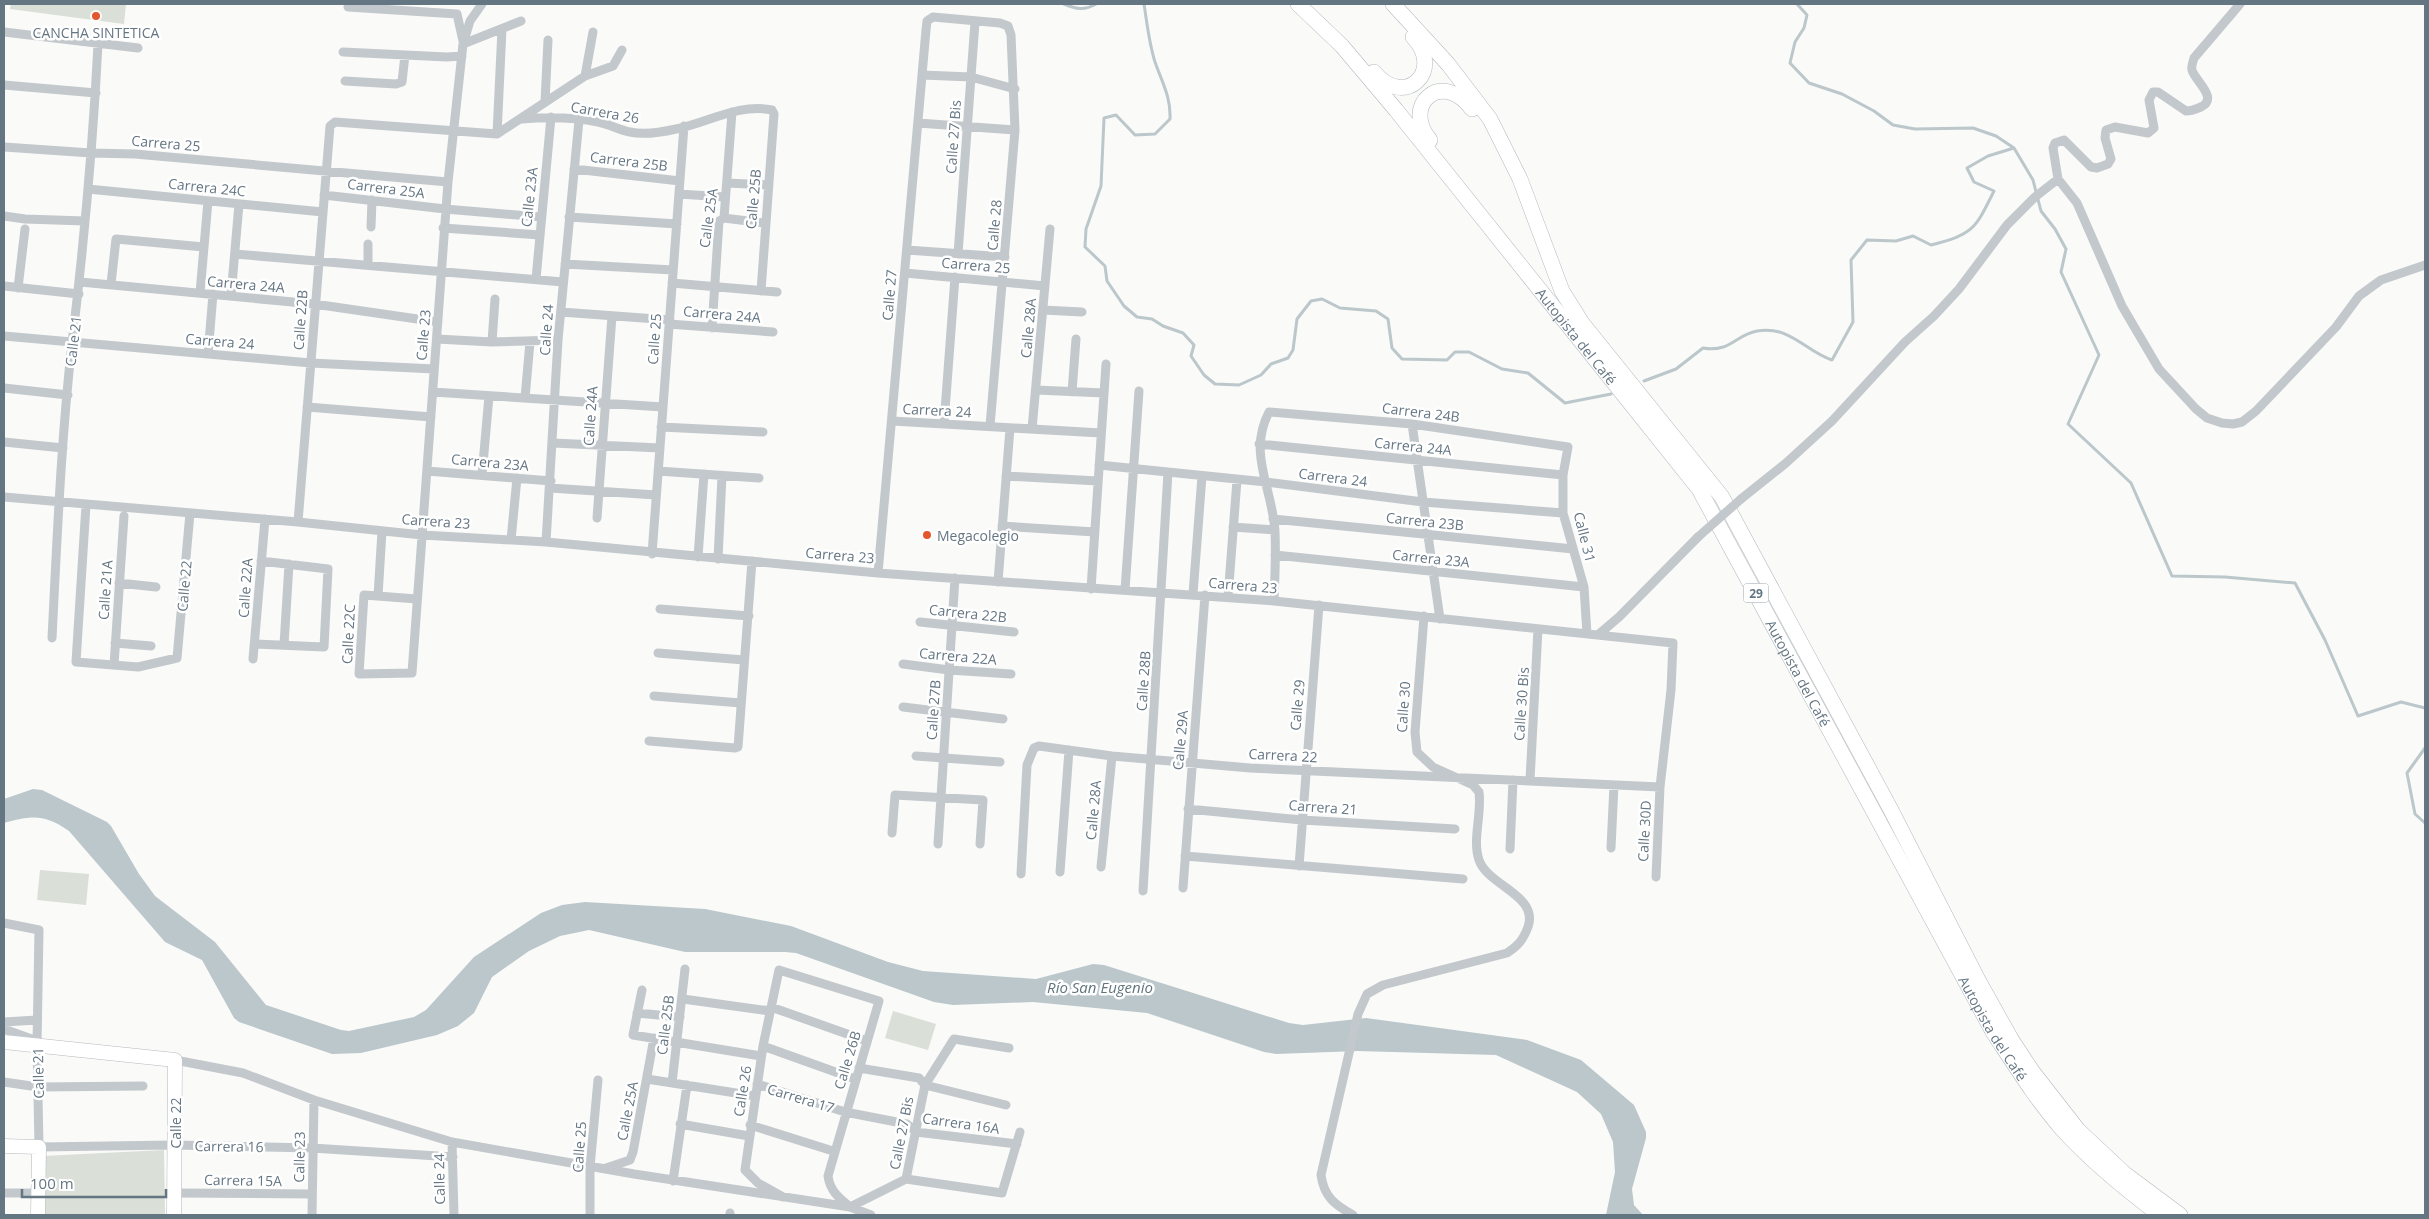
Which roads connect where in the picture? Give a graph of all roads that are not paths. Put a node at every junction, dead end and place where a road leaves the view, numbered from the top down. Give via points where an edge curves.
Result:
1 (482, 4) edge
2 (1298, 4) edge
3 (1306, 4) edge
4 (1381, 4) edge
5 (1393, 4) edge
6 (2240, 4) edge
7 (348, 6) dead end
8 (521, 22) dead end
9 (975, 22) junction
10 (502, 28) junction
11 (4, 32) edge
12 (593, 32) dead end
13 (548, 40) dead end
14 (98, 44) junction
15 (463, 44) junction
16 (138, 48) dead end
17 (622, 50) dead end
18 (343, 52) dead end
19 (405, 55) junction
20 (462, 56) junction
21 (922, 75) junction
22 (585, 76) junction
23 (971, 77) junction
24 (345, 81) dead end
25 (4, 85) edge
26 (1015, 89) junction
27 (96, 93) junction
28 (544, 102) junction
29 (772, 110) joint
30 (732, 112) junction
31 (551, 117) junction
32 (520, 119) junction
33 (578, 120) junction
34 (918, 123) junction
35 (684, 126) junction
36 (968, 127) junction
37 (455, 130) junction
38 (1015, 130) junction
39 (497, 134) junction
40 (4, 147) edge
41 (91, 153) junction
42 (574, 169) junction
43 (326, 171) junction
44 (2058, 180) junction
45 (680, 181) junction
46 (448, 182) junction
47 (726, 183) junction
48 (769, 185) junction
49 (88, 189) junction
50 (679, 194) junction
51 (324, 195) junction
52 (725, 197) junction
53 (372, 200) junction
54 (208, 201) junction
55 (239, 204) junction
56 (445, 209) junction
57 (323, 212) junction
58 (4, 216) edge
59 (541, 217) junction
60 (569, 217) junction
61 (724, 218) junction
62 (85, 220) junction
63 (764, 223) junction
64 (677, 224) junction
65 (371, 227) dead end
66 (443, 228) junction
67 (25, 229) dead end
68 (1050, 230) dead end
69 (540, 235) junction
70 (368, 244) dead end
71 (1545, 245) junction
72 (204, 247) junction
73 (906, 250) junction
74 (235, 254) junction
75 (958, 254) junction
76 (1005, 257) junction
77 (1514, 257) junction
78 (318, 262) junction
79 (565, 264) junction
80 (2425, 265) edge
81 (368, 266) junction
82 (673, 270) junction
83 (441, 273) junction
84 (905, 273) junction
85 (955, 278) junction
86 (536, 279) junction
87 (1003, 281) junction
88 (80, 282) junction
89 (563, 282) junction
90 (672, 283) junction
91 (111, 284) junction
92 (4, 286) edge
93 (714, 286) junction
94 (1046, 286) junction
95 (18, 288) junction
96 (761, 291) junction
97 (778, 292) dead end
98 (200, 293) junction
99 (79, 294) junction
100 (213, 294) junction
101 (231, 296) junction
102 (495, 299) dead end
103 (314, 304) junction
104 (1043, 310) junction
105 (561, 312) junction
106 (1082, 312) dead end
107 (612, 316) junction
108 (438, 322) junction
109 (669, 322) junction
110 (712, 328) junction
111 (773, 332) dead end
112 (4, 336) edge
113 (437, 339) junction
114 (1076, 339) dead end
115 (558, 340) junction
116 (492, 342) junction
117 (530, 342) junction
118 (72, 343) junction
119 (208, 354) junction
120 (311, 363) junction
121 (1106, 364) dead end
122 (434, 369) junction
123 (4, 388) edge
124 (1036, 390) junction
125 (433, 392) junction
126 (1072, 392) junction
127 (1139, 392) dead end
128 (1104, 393) junction
129 (68, 394) junction
130 (490, 396) junction
131 (525, 398) junction
132 (555, 400) junction
133 (605, 403) junction
134 (307, 407) junction
135 (663, 407) junction
136 (431, 417) junction
137 (892, 421) junction
138 (944, 424) junction
139 (1412, 424) junction
140 (990, 426) junction
141 (661, 427) junction
142 (1010, 428) junction
143 (1032, 429) junction
144 (763, 432) dead end
145 (1101, 432) junction
146 (4, 442) edge
147 (553, 443) junction
148 (1259, 444) junction
149 (602, 445) junction
150 (1568, 447) joint
151 (63, 448) junction
152 (660, 448) junction
153 (1418, 461) junction
154 (1099, 465) junction
155 (1133, 469) junction
156 (427, 471) junction
157 (658, 471) junction
158 (1168, 472) junction
159 (704, 474) junction
160 (482, 475) junction
161 (1564, 475) junction
162 (722, 476) junction
163 (1006, 476) junction
164 (1202, 476) junction
165 (516, 478) junction
166 (759, 478) dead end
167 (1237, 480) junction
168 (1098, 481) junction
169 (1266, 482) junction
170 (550, 484) junction
171 (599, 490) junction
172 (656, 494) junction
173 (4, 497) edge
174 (59, 502) junction
175 (1422, 502) junction
176 (86, 504) junction
177 (190, 513) junction
178 (1563, 513) junction
179 (124, 516) dead end
180 (597, 518) dead end
181 (265, 519) junction
182 (1273, 520) junction
183 (298, 522) junction
184 (1002, 526) junction
185 (1233, 527) junction
186 (1275, 530) junction
187 (382, 531) junction
188 (1095, 532) junction
189 (422, 535) junction
190 (1427, 535) junction
191 (511, 540) junction
192 (546, 542) junction
193 (1573, 549) junction
194 (652, 554) junction
195 (1275, 555) junction
196 (698, 557) junction
197 (718, 558) junction
198 (752, 560) junction
199 (261, 561) junction
200 (289, 564) junction
201 (1433, 572) junction
202 (878, 573) junction
203 (955, 578) junction
204 (998, 582) junction
205 (120, 584) junction
206 (156, 587) dead end
207 (1584, 587) junction
208 (1091, 589) junction
209 (1125, 590) junction
210 (1162, 592) junction
211 (1193, 594) junction
212 (1205, 595) junction
213 (378, 596) junction
214 (1228, 597) junction
215 (417, 599) junction
216 (1274, 601) junction
217 (1319, 605) junction
218 (660, 608) dead end
219 (749, 616) junction
220 (1424, 616) junction
221 (1440, 619) junction
222 (920, 622) dead end
223 (952, 626) junction
224 (1538, 629) junction
225 (1014, 632) dead end
226 (1587, 634) junction
227 (1599, 634) junction
228 (52, 638) dead end
229 (115, 643) junction
230 (254, 644) junction
231 (284, 645) junction
232 (152, 646) dead end
233 (658, 653) dead end
234 (253, 659) dead end
235 (744, 660) junction
236 (903, 664) dead end
237 (114, 665) junction
238 (949, 670) junction
239 (412, 673) joint
240 (1010, 674) dead end
241 (654, 696) dead end
242 (741, 703) junction
243 (903, 707) dead end
244 (947, 713) junction
245 (1003, 719) dead end
246 (649, 741) dead end
247 (1068, 750) junction
248 (916, 756) dead end
249 (1112, 756) junction
250 (944, 758) junction
251 (1152, 760) junction
252 (1000, 762) dead end
253 (1191, 764) junction
254 (1306, 770) junction
255 (1455, 777) junction
256 (1514, 780) junction
257 (1530, 780) junction
258 (1614, 785) junction
259 (1660, 787) junction
260 (941, 798) junction
261 (1188, 809) junction
262 (1302, 820) junction
263 (1455, 830) dead end
264 (892, 833) dead end
265 (938, 844) dead end
266 (980, 844) dead end
267 (1611, 848) dead end
268 (1510, 849) dead end
269 (1185, 856) junction
270 (1299, 866) junction
271 (1101, 867) dead end
272 (1060, 872) dead end
273 (1021, 874) dead end
274 (1656, 877) dead end
275 (1463, 879) dead end
276 (1183, 888) dead end
277 (1143, 891) dead end
278 (4, 923) edge
279 (685, 969) dead end
280 (779, 970) joint
281 (642, 990) dead end
282 (683, 999) junction
283 (771, 1009) junction
284 (637, 1013) junction
285 (680, 1017) junction
286 (38, 1020) junction
287 (4, 1022) edge
288 (4, 1029) edge
289 (654, 1038) junction
290 (867, 1041) junction
291 (4, 1042) edge
292 (677, 1042) junction
293 (37, 1043) junction
294 (763, 1046) junction
295 (1009, 1048) dead end
296 (761, 1056) junction
297 (175, 1060) junction
298 (859, 1068) junction
299 (647, 1079) junction
300 (855, 1079) junction
301 (598, 1080) dead end
302 (4, 1082) edge
303 (672, 1083) junction
304 (757, 1084) junction
305 (686, 1085) junction
306 (925, 1085) junction
307 (143, 1086) dead end
308 (38, 1087) junction
309 (755, 1096) junction
310 (314, 1100) junction
311 (1006, 1105) dead end
312 (845, 1112) junction
313 (680, 1124) junction
314 (750, 1125) junction
315 (916, 1132) junction
316 (1020, 1132) dead end
317 (748, 1136) junction
318 (452, 1142) junction
319 (1017, 1144) junction
320 (174, 1145) junction
321 (4, 1146) edge
322 (39, 1147) junction
323 (312, 1148) junction
324 (833, 1151) junction
325 (453, 1157) junction
326 (590, 1167) junction
327 (602, 1169) junction
328 (906, 1179) junction
329 (673, 1181) junction
330 (4, 1193) edge
331 (38, 1193) junction
332 (174, 1193) junction
333 (312, 1194) junction
334 (783, 1197) junction
335 (855, 1211) edge
336 (38, 1215) edge
337 (174, 1215) edge
338 (312, 1215) edge
339 (454, 1215) edge
340 (590, 1215) edge
341 (871, 1215) edge
342 (1353, 1215) edge
343 (2160, 1215) edge
344 (2180, 1215) edge

1 - 15 street, Calle 23 via 470,21
2 - 77 highway, Autopista del Café / 29 via 1358,65
3 - 4 highway via 1341,34 1387,85 1405,88 1420,78 1426,62 1425,53
5 - 71 highway, Autopista del Café / 29 via 1448,64 1490,118 1520,179
6 - 44 street via 2194,58 2191,67 2194,76 2208,95 2205,106 2186,111 2153,92 2149,100 2154,128 2148,133 2115,127 2106,130 2111,159 2108,164 2091,167 2064,140 2055,142
7 - 15 street via 457,14
8 - 10 street
9 - 21 street, Calle 27 via 933,17 927,20
9 - 23 street, Calle 27 Bis
9 - 26 street, Calle 28 via 1008,26
10 - 15 street
10 - 39 street
11 - 14 street
12 - 22 street
13 - 28 street
14 - 16 street
14 - 27 street, Calle 21
15 - 20 street, Calle 23
17 - 22 street, Carrera 26 via 613,66
18 - 19 street
19 - 20 street
19 - 24 street via 402,82
20 - 37 street, Calle 23
21 - 23 street
21 - 34 street, Calle 27
22 - 28 street, Carrera 26
23 - 26 street
23 - 36 street, Calle 27 Bis
25 - 27 street
26 - 38 street, Calle 28
27 - 41 street, Calle 21
28 - 32 street, Carrera 26
29 - 30 street, Carrera 26
29 - 48 street, Calle 25B
30 - 35 street, Carrera 26
30 - 47 street, Calle 25A
31 - 32 street, Carrera 26
31 - 33 street, Carrera 26
31 - 59 street, Calle 23A
32 - 39 street, Carrera 26
33 - 35 street, Carrera 26 via 599,122 633,133
33 - 42 street, Calle 24
34 - 36 street
34 - 73 street, Calle 27
35 - 45 street, Calle 25
36 - 38 street
36 - 75 street, Calle 27 Bis
37 - 39 street
37 - 43 street, Calle 22B via 335,122 330,126
37 - 46 street, Calle 23
38 - 76 street, Calle 28
40 - 41 street, Carrera 25
41 - 43 street, Carrera 25
41 - 49 street, Calle 21
42 - 45 street, Carrera 25B
42 - 60 street, Calle 24
43 - 46 street, Carrera 25
43 - 51 street, Calle 22B
44 - 80 street via 2077,203 2122,306 2159,369 2196,409 2222,423 2242,422 2256,411 2336,327 2359,296 2380,280
44 - 227 street, bridge via 2007,225 1959,289 1832,421 1698,537
45 - 50 street, Calle 25
46 - 56 street, Calle 23
47 - 48 street
47 - 52 street, Calle 25A
48 - 63 street, Calle 25B
49 - 54 street, Carrera 24C
49 - 62 street, Calle 21
50 - 52 street
50 - 64 street, Calle 25
51 - 53 street, Carrera 25A
51 - 57 street, Calle 22B
52 - 61 street, Calle 25A
53 - 56 street, Carrera 25A
53 - 65 street
54 - 55 street, Carrera 24C
54 - 72 street
55 - 57 street, Carrera 24C
55 - 74 street
56 - 59 street, Carrera 25A
56 - 66 street, Calle 23
57 - 78 street, Calle 22B
58 - 62 street
59 - 69 street, Calle 23A
60 - 64 street
60 - 79 street, Calle 24
61 - 63 street
61 - 93 street, Calle 25A via 719,221
62 - 88 street, Calle 21
63 - 96 street, Calle 25B
64 - 82 street, Calle 25
66 - 69 street
66 - 83 street, Calle 23
67 - 95 street
68 - 94 street, Calle 28A
69 - 86 street, Calle 23A
70 - 81 street
71 - 77 highway via 1477,115 1459,94 1446,90 1438,92 1420,109 1420,126 1484,209
71 - 344 highway, Autopista del Café / 29 via 1562,291 1582,322 1722,497 1891,810 1978,980 2032,1071 2096,1148
72 - 91 street via 116,240
72 - 98 street
73 - 75 street
73 - 84 street, Calle 27
74 - 78 street
74 - 101 street
75 - 76 street
76 - 87 street, Calle 28
77 - 343 highway, Autopista del Café / 29 via 1680,462 1707,501 1970,992 2010,1059 2063,1129 2108,1174
78 - 81 street
78 - 103 street, Calle 22B
79 - 82 street
79 - 89 street, Calle 24
81 - 83 street
82 - 90 street, Calle 25
83 - 86 street
83 - 108 street, Calle 23
84 - 85 street, Carrera 25
84 - 137 street, Calle 27
85 - 87 street, Carrera 25
85 - 138 street
86 - 89 street
87 - 94 street, Carrera 25
87 - 140 street, Calle 28
88 - 91 street, Carrera 24A
88 - 99 street, Calle 21
89 - 105 street, Calle 24
90 - 93 street
90 - 109 street, Calle 25
91 - 98 street, Carrera 24A
92 - 95 street
93 - 96 street
93 - 110 street, Calle 25A
94 - 104 street, Calle 28A
95 - 99 street
96 - 97 street
98 - 100 street, Carrera 24A
99 - 118 street, Calle 21
100 - 101 street, Carrera 24A
100 - 119 street
101 - 103 street, Carrera 24A
102 - 116 street
103 - 108 street, Carrera 24A
103 - 120 street, Calle 22B
104 - 106 street
104 - 124 street, Calle 28A
105 - 107 street, Carrera 24A
105 - 115 street, Calle 24
107 - 109 street, Carrera 24A
107 - 133 street, Calle 24A
108 - 113 street, Calle 23
109 - 110 street, Carrera 24A
109 - 135 street, Calle 25
110 - 111 street, Carrera 24A
112 - 118 street, Carrera 24
113 - 116 street
113 - 122 street, Calle 23
114 - 126 street
115 - 117 street
115 - 132 street, Calle 24
116 - 117 street
117 - 131 street
118 - 119 street, Carrera 24
118 - 129 street, Calle 21
119 - 120 street, Carrera 24
120 - 122 street, Carrera 24
120 - 134 street, Calle 22B
121 - 128 street
122 - 125 street, Calle 23
123 - 129 street
124 - 126 street
124 - 143 street, Calle 28A
125 - 130 street
125 - 136 street, Calle 23
126 - 128 street
127 - 155 street
128 - 145 street
129 - 151 street, Calle 21
130 - 131 street
130 - 160 street
131 - 132 street
132 - 133 street
132 - 147 street, Calle 24
133 - 135 street
133 - 149 street, Calle 24A
134 - 136 street
134 - 183 street, Calle 22B
135 - 141 street, Calle 25
136 - 156 street, Calle 23
137 - 138 street, Carrera 24
137 - 202 street, Calle 27
138 - 140 street, Carrera 24
139 - 148 street, Carrera 24B via 1270,412 1262,426
139 - 150 street, Carrera 24B
139 - 153 street
140 - 142 street, Carrera 24
141 - 144 street
141 - 152 street, Calle 25
142 - 143 street, Carrera 24
142 - 163 street
143 - 145 street, Carrera 24
145 - 154 street
146 - 151 street
147 - 149 street
147 - 170 street, Calle 24
148 - 153 street, Carrera 24A
148 - 169 street
149 - 152 street
149 - 171 street, Calle 24A
150 - 161 street, Calle 31
151 - 174 street, Calle 21
152 - 157 street, Calle 25
153 - 161 street, Carrera 24A
153 - 175 street
154 - 155 street, Carrera 24
154 - 168 street
155 - 158 street, Carrera 24
155 - 209 street
156 - 160 street, Carrera 23A
156 - 189 street, Calle 23
157 - 159 street
157 - 172 street, Calle 25
158 - 164 street, Carrera 24
158 - 210 street, Calle 28B
159 - 162 street
159 - 196 street
160 - 165 street, Carrera 23A
161 - 178 street, Calle 31
162 - 166 street
162 - 197 street
163 - 168 street
163 - 184 street
164 - 167 street, Carrera 24
164 - 211 street
165 - 170 street, Carrera 23A
165 - 191 street
167 - 169 street, Carrera 24
167 - 185 street
168 - 188 street
169 - 175 street, Carrera 24
169 - 182 street
170 - 171 street, Carrera 23A
170 - 192 street, Calle 24
171 - 172 street, Carrera 23A
171 - 180 street, Calle 24A
172 - 194 street, Calle 25
173 - 174 street, Carrera 23
174 - 176 street, Carrera 23
174 - 228 street, Calle 21
175 - 178 street, Carrera 24
175 - 190 street
176 - 177 street, Carrera 23
176 - 237 street via 76,662
177 - 181 street, Carrera 23
177 - 237 street, Calle 22 via 177,658 138,666
178 - 193 street, Calle 31
179 - 205 street, Calle 21A
181 - 183 street, Carrera 23
181 - 199 street, Calle 22A
182 - 186 street
182 - 190 street, Carrera 23B
183 - 187 street, Carrera 23
184 - 188 street
184 - 204 street
185 - 186 street
185 - 214 street
186 - 195 street
187 - 189 street, Carrera 23
187 - 213 street
188 - 208 street
189 - 191 street, Carrera 23
189 - 215 street, Calle 23
190 - 193 street, Carrera 23B
190 - 201 street
191 - 192 street, Carrera 23
192 - 194 street, Carrera 23
193 - 207 street, Calle 31
194 - 196 street, Carrera 23
195 - 201 street, Carrera 23A
195 - 216 street
196 - 197 street, Carrera 23
197 - 198 street, Carrera 23
198 - 202 street, Carrera 23
198 - 219 street
199 - 200 street
199 - 230 street, Calle 22A
200 - 231 street
200 - 231 street via 328,569 324,647
201 - 207 street, Carrera 23A
201 - 221 street
202 - 203 street, Carrera 23
203 - 204 street, Carrera 23
203 - 223 street, Calle 27B
204 - 208 street, Carrera 23
205 - 206 street
205 - 229 street, Calle 21A
207 - 226 street, Calle 31
208 - 209 street, Carrera 23
209 - 210 street, Carrera 23
210 - 211 street, Carrera 23
210 - 251 street, Calle 28B
211 - 212 street, Carrera 23
212 - 214 street, Carrera 23
212 - 253 street, Calle 29A
213 - 215 street
213 - 239 street, Calle 22C via 364,595 359,674
214 - 216 street, Carrera 23
215 - 239 street, Calle 23
216 - 217 street, Carrera 23
217 - 220 street, Carrera 23
217 - 254 street, Calle 29
218 - 219 street
219 - 235 street
220 - 221 street, Carrera 23
220 - 255 street, Calle 30 via 1415,743 1424,760
221 - 224 street, Carrera 23
222 - 223 street, Carrera 22B
223 - 225 street, Carrera 22B
223 - 238 street, Calle 27B
224 - 226 street, Carrera 23
224 - 257 street, Calle 30 Bis
226 - 227 street, Carrera 23
227 - 259 street, Carrera 23 via 1673,643
229 - 232 street
229 - 237 street, Calle 21A
230 - 231 street
230 - 234 street, Calle 22A
233 - 235 street
235 - 242 street
236 - 238 street, Carrera 22A
238 - 240 street, Carrera 22A
238 - 244 street, Calle 27B
241 - 242 street
242 - 246 street via 739,744 735,748
243 - 244 street
244 - 245 street
244 - 250 street, Calle 27B
247 - 249 street, Carrera 22
247 - 272 street
247 - 273 street, Carrera 22 via 1039,746 1031,752 1027,765
248 - 250 street
249 - 251 street, Carrera 22
249 - 271 street, Calle 28A
250 - 252 street
250 - 260 street, Calle 27B
251 - 253 street, Carrera 22
251 - 277 street, Calle 28B
253 - 254 street, Carrera 22
253 - 261 street, Calle 29A
254 - 255 street, Carrera 22
254 - 262 street, Calle 29
255 - 256 street, Carrera 22
255 - 342 street, Calle 30 via 1473,785 1479,792 1477,851 1480,862 1488,874 1520,899 1528,909 1530,921 1524,937 1506,953 1375,988 1367,994 1358,1014 1321,1175 1327,1197
256 - 257 street, Carrera 22
256 - 268 street
257 - 258 street, Carrera 22
258 - 259 street, Carrera 22
258 - 267 street
259 - 274 street, Calle 30D
260 - 264 street via 895,795
260 - 265 street, Calle 27B
260 - 266 street via 983,800
261 - 262 street, Carrera 21
261 - 269 street, Calle 29A
262 - 263 street, Carrera 21
262 - 270 street, Calle 29
269 - 270 street
269 - 276 street, Calle 29A
270 - 275 street
278 - 286 street, Calle 21 via 39,930
279 - 282 street, Calle 25B
280 - 283 street, Calle 26
280 - 290 street, Calle 26B via 879,1001
281 - 284 street
282 - 283 street
282 - 285 street, Calle 25B
283 - 290 street
283 - 294 street, Calle 26
284 - 285 street
284 - 289 street via 633,1035
285 - 292 street, Calle 25B
286 - 287 street
286 - 293 street, Calle 21
288 - 293 street
289 - 292 street
289 - 299 street, Calle 25A
290 - 298 street, Calle 26B
291 - 293 main road
292 - 296 street
292 - 303 street, Calle 25B
293 - 297 main road
293 - 308 street, Calle 21
294 - 296 street, Calle 26
294 - 300 street
295 - 306 street, Calle 27 Bis via 954,1039
296 - 304 street, Calle 26
297 - 310 street via 243,1073
297 - 320 main road, Calle 22
298 - 300 street, Calle 26B
298 - 306 street via 919,1078
299 - 303 street
299 - 327 street, Calle 25A via 630,1160
300 - 312 street, Calle 26B
301 - 326 street, Calle 25
302 - 308 street
303 - 305 street
304 - 309 street, Calle 26
304 - 312 street, Carrera 17
305 - 309 street
305 - 313 street
306 - 311 street
306 - 315 street, Calle 27 Bis
307 - 308 street
308 - 322 street, Calle 21
309 - 314 street, Calle 26
310 - 318 street
310 - 323 street, Calle 23
312 - 315 street, Carrera 16A via 907,1124
312 - 324 street, Calle 26B
313 - 317 street
313 - 329 street
314 - 317 street, Calle 26
314 - 324 street
315 - 319 street, Carrera 16A
315 - 328 street, Calle 27 Bis
316 - 319 street
317 - 334 street, Calle 26 via 745,1170 758,1183
318 - 325 street, Calle 24
318 - 326 street
319 - 328 street via 1002,1193
320 - 322 street, Carrera 16
320 - 323 street, Carrera 16
320 - 332 main road, Calle 22
321 - 322 main road, Carrera 16
322 - 331 main road, Calle 21
323 - 325 street, Carrera 16
323 - 333 street, Calle 23
324 - 335 street, Calle 26B via 829,1186
325 - 339 street, Calle 24
326 - 327 street
326 - 340 street, Calle 25
327 - 329 street
328 - 335 street, Calle 27 Bis
329 - 334 street
330 - 331 street
331 - 336 main road, Calle 21
332 - 333 street, Carrera 15A
332 - 337 main road, Calle 22
333 - 338 street, Calle 23
334 - 335 street
335 - 341 street

